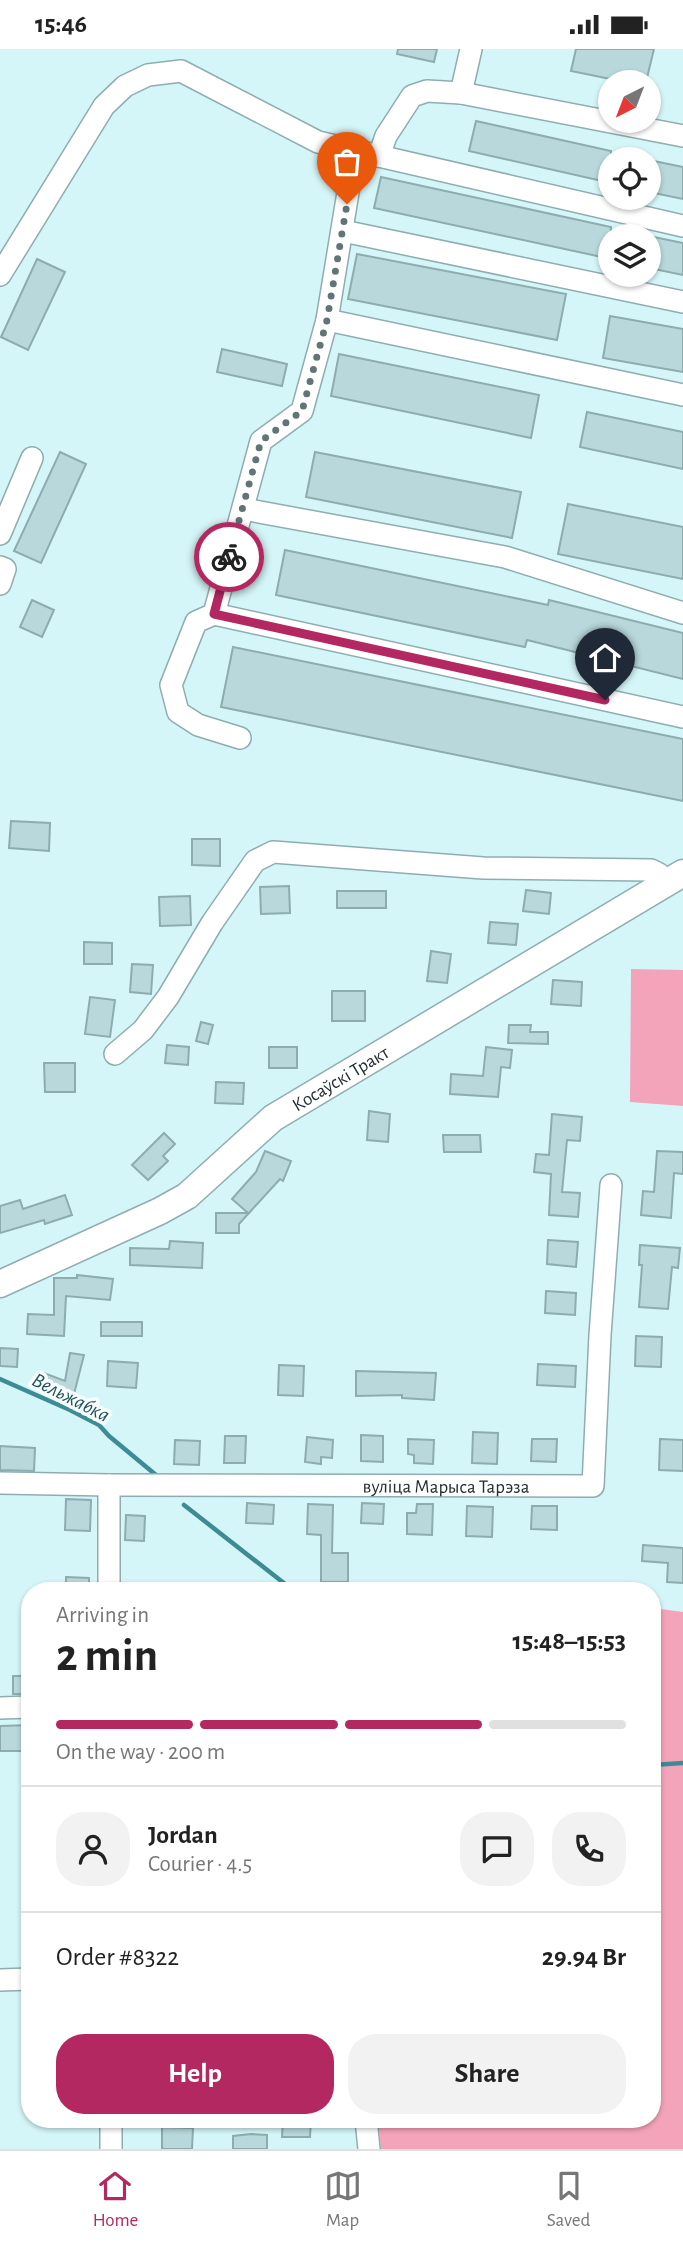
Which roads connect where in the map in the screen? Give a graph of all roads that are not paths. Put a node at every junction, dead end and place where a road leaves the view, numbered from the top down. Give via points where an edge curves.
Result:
1 (471, 49) edge
2 (461, 93) junction
3 (683, 136) edge
4 (355, 150) junction
5 (379, 156) junction
6 (683, 226) edge
7 (343, 231) junction
8 (0, 275) edge
9 (683, 302) edge
10 (327, 320) junction
11 (683, 395) edge
12 (32, 459) dead end
13 (243, 509) junction
14 (0, 534) edge
15 (0, 567) edge
16 (0, 584) edge
17 (683, 613) edge
18 (214, 614) junction
19 (683, 717) edge
20 (240, 738) dead end
21 (675, 878) edge
22 (115, 1054) dead end
23 (611, 1185) dead end
24 (0, 1285) edge
25 (0, 1483) edge
26 (109, 1485) junction
27 (108, 1582) edge
28 (21, 1707) edge
29 (0, 1708) edge
30 (21, 1979) edge
31 (0, 1980) edge
32 (111, 2128) edge
33 (367, 2128) edge
34 (111, 2149) edge
35 (369, 2149) edge

1 - 2 street
2 - 3 street
2 - 5 street via 428,91 412,96 386,136
4 - 5 street
4 - 7 street
4 - 8 street via 317,142 181,71 148,75 125,86 104,106
5 - 6 street
7 - 9 street
7 - 10 street
10 - 11 street
10 - 13 street via 302,411 261,441
12 - 14 street
13 - 17 street via 505,557
13 - 18 street
15 - 16 street via 5,569
18 - 19 street
18 - 20 street via 196,622 172,685 178,712 198,725
21 - 22 street via 650,870 483,868 273,852 255,861 167,997 143,1030
21 - 24 main road, Косаўскі Тракт via 273,1118 187,1196
23 - 26 street, вуліца Марыса Тарэза via 593,1486
25 - 26 street, вуліца Марыса Тарэза
26 - 27 street
28 - 29 street
30 - 31 street
32 - 34 street
33 - 35 street

